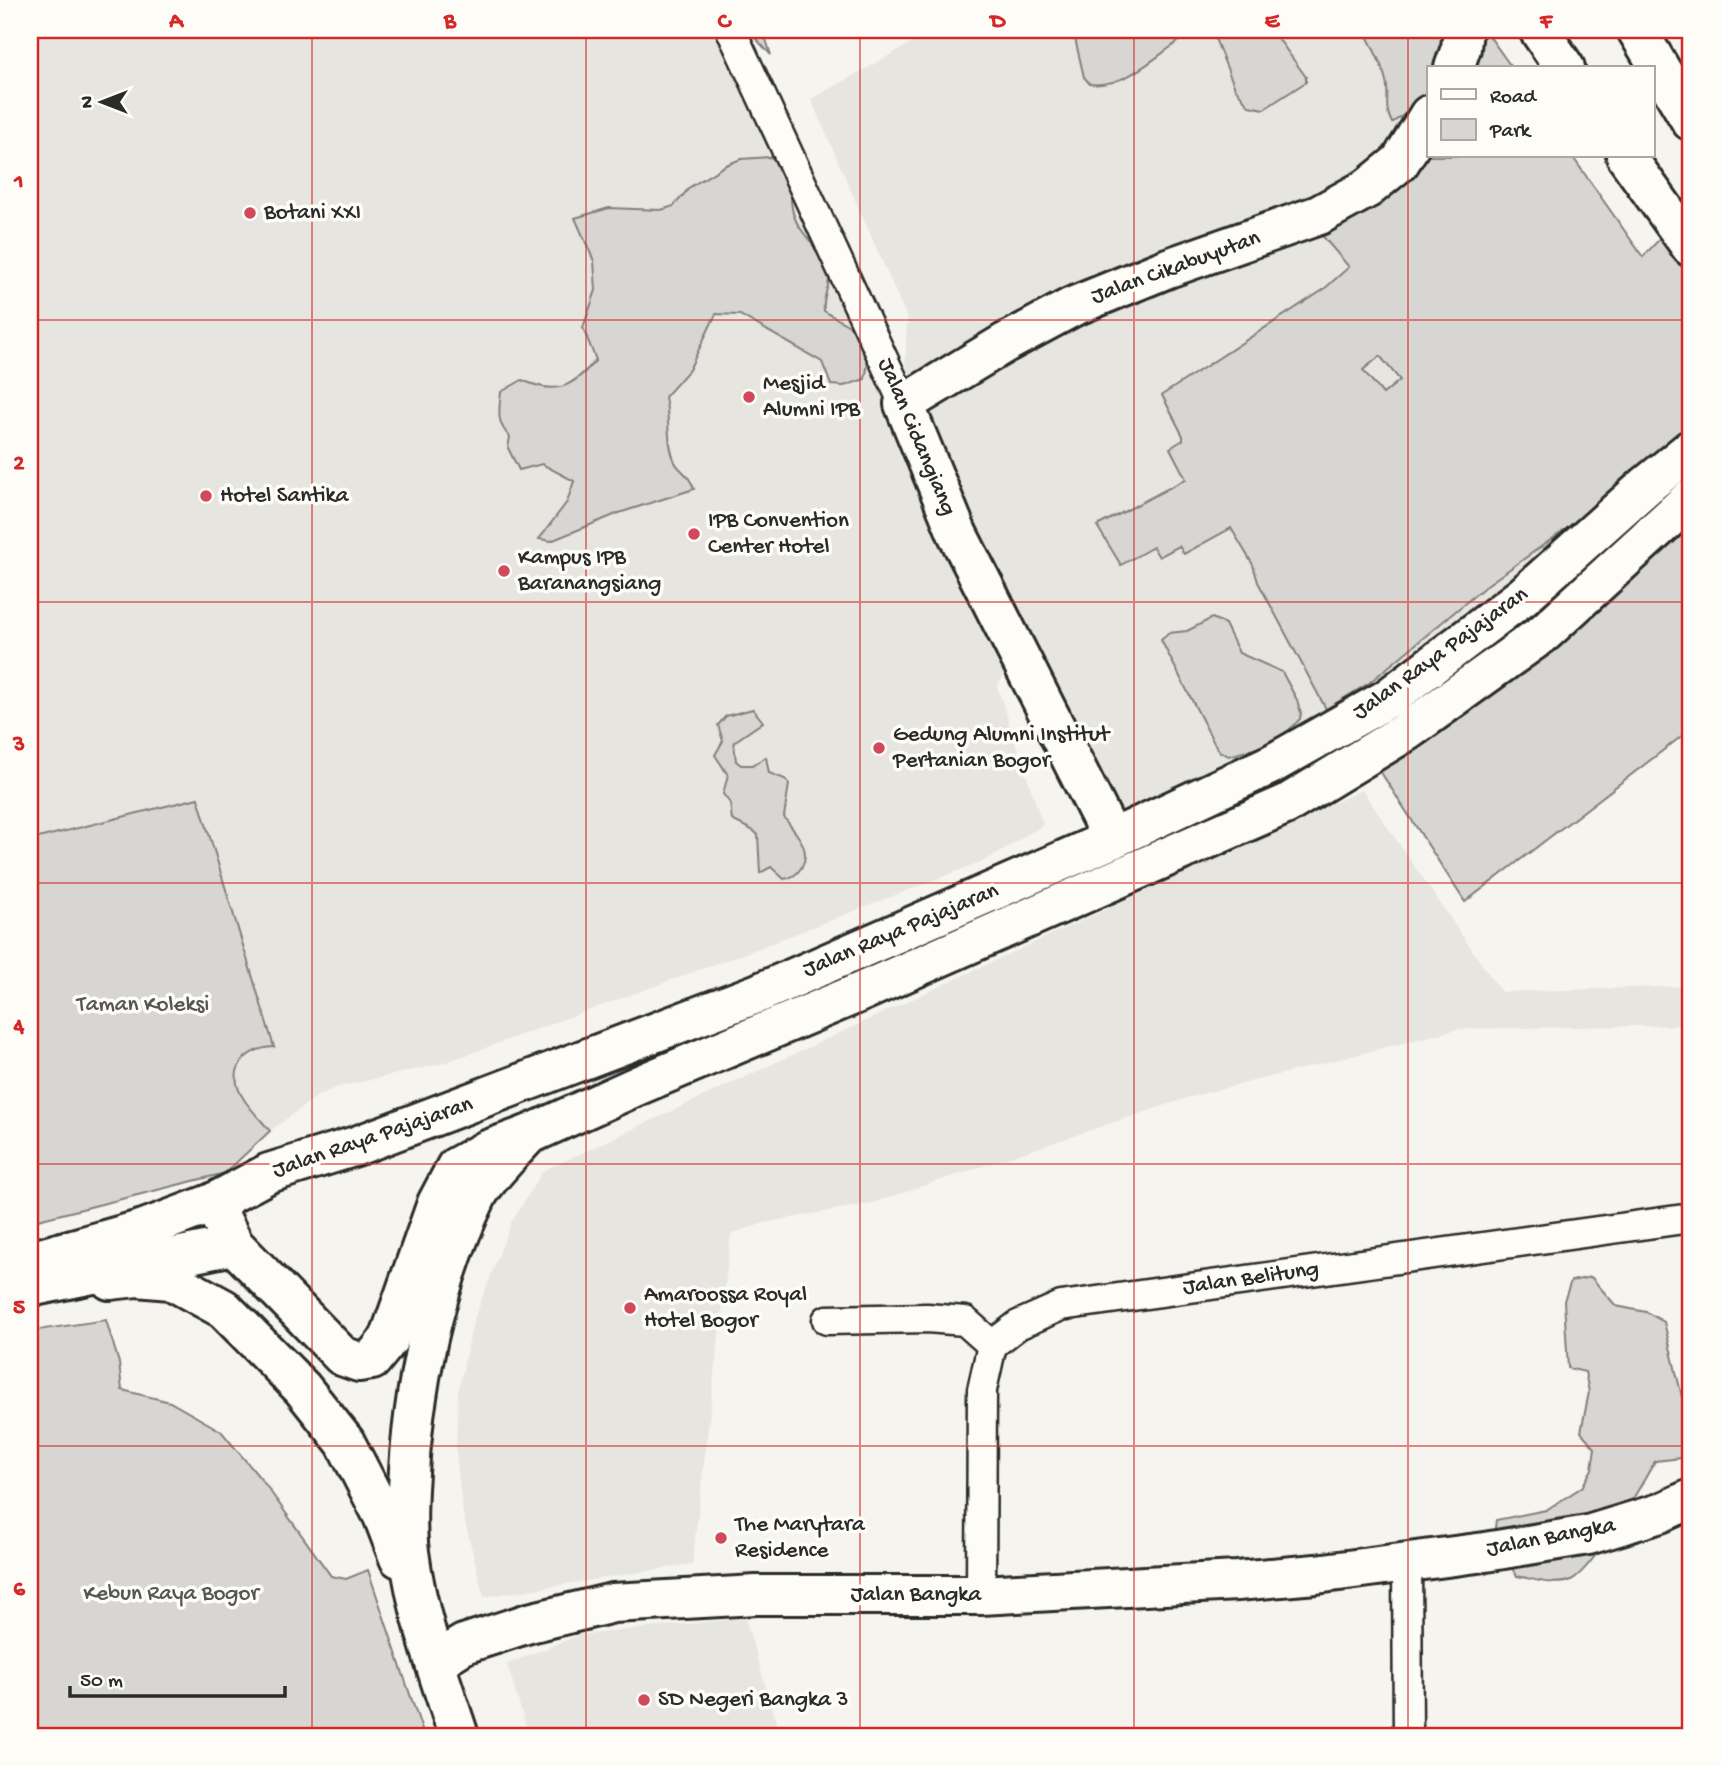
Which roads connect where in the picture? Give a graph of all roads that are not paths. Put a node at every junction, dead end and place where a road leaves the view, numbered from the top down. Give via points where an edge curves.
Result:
1 (731, 30) edge
2 (1463, 30) edge
3 (1539, 30) edge
4 (1637, 30) edge
5 (1455, 66) edge
6 (1564, 66) edge
7 (1691, 95) edge
8 (1427, 118) edge
9 (1691, 121) edge
10 (1627, 158) edge
11 (1683, 235) edge
12 (1691, 265) edge
13 (904, 404) junction
14 (1691, 437) edge
15 (1691, 449) edge
16 (1647, 485) junction
17 (1691, 498) edge
18 (1387, 699) junction
19 (1407, 731) junction
20 (1112, 839) junction
21 (528, 1135) junction
22 (213, 1203) junction
23 (1691, 1218) edge
24 (234, 1245) junction
25 (30, 1261) edge
26 (30, 1288) edge
27 (827, 1320) dead end
28 (992, 1345) junction
29 (1691, 1499) edge
30 (1407, 1561) junction
31 (981, 1595) junction
32 (436, 1667) junction
33 (459, 1736) edge
34 (1408, 1736) edge

1 - 13 street, Jalan Cidangiang
2 - 5 main road
3 - 6 main road
4 - 7 main road
4 - 9 main road
8 - 13 main road, Jalan Cikabuyutan via 1401,162 1368,188 1319,215 1072,307
10 - 11 main road
11 - 12 main road
13 - 20 main road, Jalan Cidangiang via 957,533
14 - 16 main road
15 - 16 main road, Jalan Raya Pajajaran
16 - 18 main road, Jalan Raya Pajajaran via 1523,596
17 - 19 main road, Jalan Raya Pajajaran via 1545,632
18 - 19 main road
18 - 20 main road, Jalan Raya Pajajaran via 1272,764
19 - 21 main road, Jalan Raya Pajajaran via 1287,804
20 - 22 main road, Jalan Raya Pajajaran via 759,993 356,1146 269,1173
21 - 24 main road, Jalan Raya Pajajaran via 486,1150 457,1167 432,1218 389,1339 372,1360 359,1362 342,1356
21 - 32 main road via 478,1193 448,1266 418,1395 409,1460 408,1550
22 - 24 main road, Jalan Raya Pajajaran
22 - 25 main road, Jalan Raya Pajajaran via 132,1234
23 - 28 street, Jalan Belitung via 1061,1306 1018,1325
24 - 26 main road
26 - 32 main road via 137,1278 171,1280 224,1309 302,1388 345,1442 383,1516
27 - 28 street via 965,1321
28 - 31 street via 982,1390
29 - 30 main road, Jalan Bangka via 1588,1535
30 - 31 main road, Jalan Bangka via 1237,1581
30 - 34 street
31 - 32 main road, Jalan Bangka via 756,1595 612,1603 464,1644
32 - 33 main road

